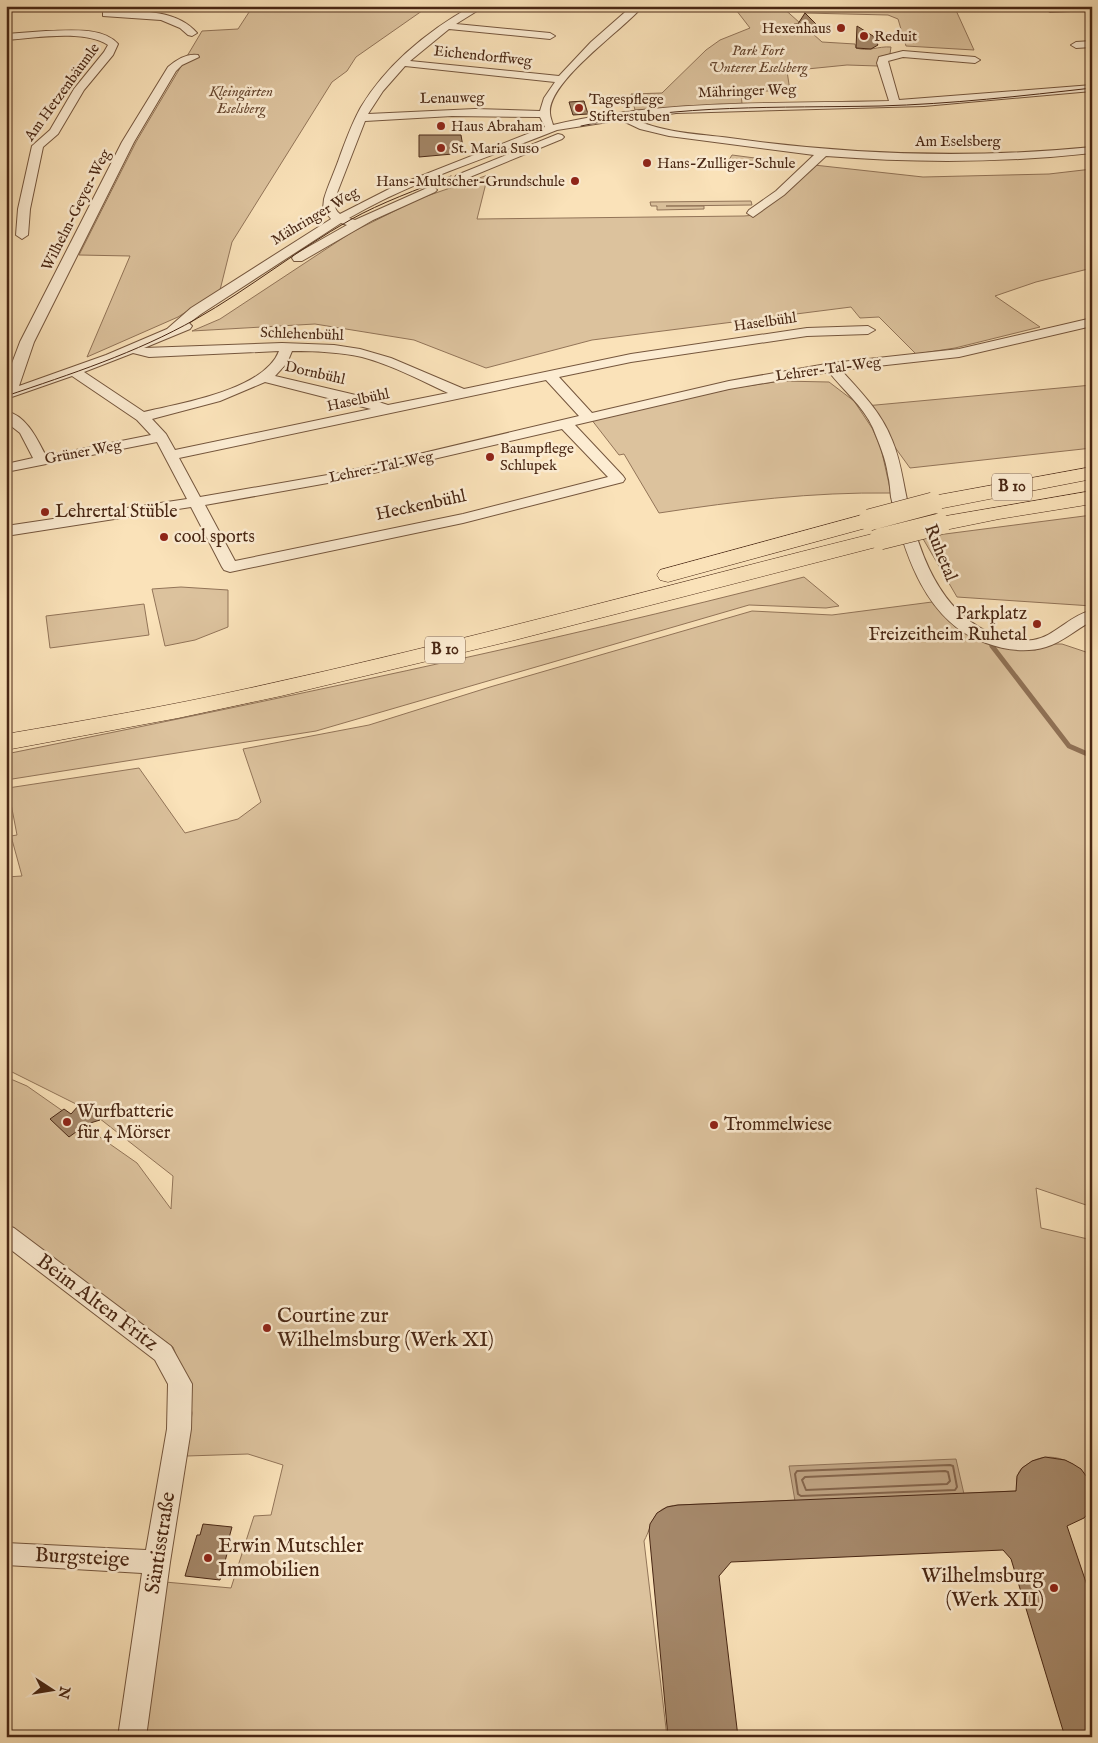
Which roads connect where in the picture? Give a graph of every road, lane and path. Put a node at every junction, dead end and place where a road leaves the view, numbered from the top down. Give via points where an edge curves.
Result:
1 (480, 6) edge
2 (638, 6) edge
3 (1092, 6) edge
4 (1050, 9) dead end
5 (108, 10) edge
6 (446, 26) junction
7 (192, 33) dead end
8 (84, 34) junction
9 (550, 36) dead end
10 (6, 37) edge
11 (1092, 44) edge
12 (1076, 45) dead end
13 (194, 57) dead end
14 (975, 60) dead end
15 (402, 63) junction
16 (561, 79) junction
17 (1092, 88) edge
18 (895, 104) junction
19 (543, 114) junction
20 (622, 117) junction
21 (360, 118) junction
22 (601, 120) junction
23 (553, 128) junction
24 (565, 134) junction
25 (1092, 150) edge
26 (824, 152) junction
27 (753, 213) dead end
28 (339, 218) junction
29 (356, 224) junction
30 (22, 235) dead end
31 (1092, 322) edge
32 (173, 330) junction
33 (868, 330) dead end
34 (287, 347) junction
35 (133, 349) junction
36 (832, 367) junction
37 (74, 371) junction
38 (550, 376) junction
39 (264, 378) junction
40 (11, 393) edge
41 (464, 394) junction
42 (387, 410) junction
43 (6, 415) edge
44 (142, 417) junction
45 (588, 417) junction
46 (566, 424) junction
47 (161, 437) junction
48 (172, 455) junction
49 (42, 461) junction
50 (6, 468) edge
51 (1092, 473) edge
52 (1092, 497) edge
53 (196, 502) junction
54 (874, 529) junction
55 (6, 531) edge
56 (1090, 616) dead end
57 (6, 725) edge
58 (6, 742) edge
59 (6, 1234) edge
60 (163, 1354) joint
61 (6, 1554) edge
62 (157, 1562) junction
63 (132, 1737) edge

1 - 6 street
2 - 16 street
3 - 4 street
5 - 7 street via 167,18
5 - 8 street
6 - 9 street
6 - 15 street
8 - 10 street, Am Hetzenbäumle
8 - 30 street, Am Hetzenbäumle via 107,39 113,46 79,88 54,132 38,146 24,209
11 - 12 street
13 - 40 street, Wilhelm-Geyer-Weg via 172,69 128,142 27,342 11,383
14 - 18 street via 903,54 883,59
15 - 16 street, Eichendorffweg
15 - 21 street via 378,90
16 - 19 street via 548,96
17 - 18 street, Mähringer Weg
18 - 20 street, Mähringer Weg via 703,109
19 - 21 street, Lenauweg via 416,114
19 - 23 street via 546,123
20 - 22 street, Mähringer Weg
20 - 26 street, Am Eselsberg via 642,126 694,137
21 - 28 street via 328,203 329,211
22 - 23 street, Mähringer Weg
22 - 24 street, Mähringer Weg
23 - 24 street
23 - 28 street, Mähringer Weg via 397,189
24 - 29 street, Mähringer Weg
25 - 26 street, Am Eselsberg via 986,157
26 - 27 street
28 - 29 street
28 - 32 street, Mähringer Weg via 196,311
29 - 32 street, Mähringer Weg via 218,311
31 - 36 street, Lehrer-Tal-Weg via 959,353
32 - 35 street, Mähringer Weg
33 - 38 street, Haselbühl via 806,332 631,358
34 - 35 street, Schlehenbühl via 149,353
34 - 39 street via 280,365
34 - 41 street, Schlehenbühl via 360,354 386,361
35 - 37 street, Mähringer Weg
36 - 45 street, Lehrer-Tal-Weg via 729,385
36 - 56 street, Ruhetal via 878,423 888,446 917,559 936,597 961,625 988,639 1033,645 1051,639
37 - 40 street, Mähringer Weg
37 - 44 street
38 - 41 street, Haselbühl
38 - 45 street
39 - 42 street, Dornbühl via 355,399
39 - 44 street via 201,403
41 - 42 street, Haselbühl
42 - 48 street, Haselbühl
43 - 49 street via 26,431
44 - 47 street
45 - 46 street, Lehrer-Tal-Weg
46 - 53 street, Lehrer-Tal-Weg via 339,477
46 - 53 street, Heckenbühl via 618,480 463,518 230,567
47 - 48 street
47 - 49 street, Grüner Weg
48 - 53 street
49 - 50 street, Grüner Weg
51 - 54 highway, B 10, bridge via 933,503
52 - 54 highway, B 10, bridge via 940,524
53 - 55 street, Lehrer-Tal-Weg
54 - 57 highway, B 10 via 286,670
54 - 58 highway, B 10 via 606,611 279,689
59 - 60 street, Beim Alten Fritz
60 - 62 street, Säntisstraße via 180,1384 179,1429
61 - 62 street, Burgsteige
62 - 63 street, Säntisstraße

